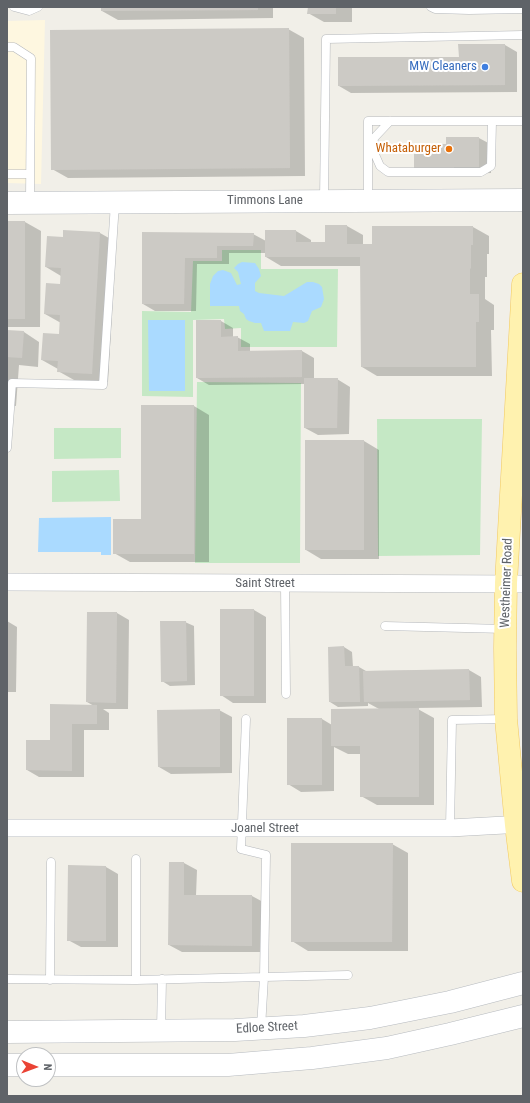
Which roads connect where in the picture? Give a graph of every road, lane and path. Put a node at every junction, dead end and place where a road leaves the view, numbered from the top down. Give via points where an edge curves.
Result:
1 (14, 7) edge
2 (38, 7) edge
3 (431, 7) edge
4 (523, 9) edge
5 (523, 35) edge
6 (7, 47) edge
7 (390, 121) junction
8 (492, 121) junction
9 (523, 121) edge
10 (7, 174) edge
11 (30, 174) junction
12 (523, 200) edge
13 (324, 201) junction
14 (368, 201) junction
15 (116, 202) junction
16 (7, 203) edge
17 (30, 203) junction
18 (523, 284) edge
19 (520, 383) edge
20 (7, 448) edge
21 (7, 582) edge
22 (514, 583) edge
23 (285, 584) junction
24 (385, 626) dead end
25 (506, 629) junction
26 (286, 694) dead end
27 (246, 719) dead end
28 (506, 719) junction
29 (520, 825) edge
30 (7, 828) edge
31 (450, 828) junction
32 (242, 829) junction
33 (136, 859) dead end
34 (51, 862) dead end
35 (523, 882) edge
36 (348, 975) dead end
37 (264, 978) junction
38 (7, 979) edge
39 (162, 979) junction
40 (50, 980) junction
41 (136, 980) junction
42 (523, 984) edge
43 (523, 1016) edge
44 (261, 1028) junction
45 (161, 1031) junction
46 (7, 1032) edge
47 (56, 1065) edge
48 (161, 1065) junction

1 - 2 lane via 29,11
3 - 4 lane via 469,10
5 - 13 lane via 326,39
6 - 11 lane via 14,47 31,58
7 - 8 lane
7 - 8 lane via 374,138 373,150 380,166 388,172 481,172 491,166
7 - 14 lane via 368,121
8 - 9 lane
10 - 11 lane
11 - 17 lane
12 - 14 main road, Timmons Lane
13 - 14 main road, Timmons Lane
13 - 15 main road, Timmons Lane
15 - 17 main road, Timmons Lane
15 - 20 lane via 103,385 12,383
16 - 17 main road, Timmons Lane
18 - 19 main road, Westheimer Road
19 - 22 main road, Westheimer Road
21 - 23 street, Saint Street
22 - 23 street, Saint Street
22 - 25 main road, Westheimer Road
23 - 26 lane
24 - 25 lane
25 - 28 main road, Westheimer Road
27 - 32 lane
28 - 29 main road, Westheimer Road
28 - 31 lane via 452,720
29 - 31 street, Joanel Street
29 - 35 main road, Westheimer Road
30 - 32 street, Joanel Street
31 - 32 street, Joanel Street
32 - 37 lane via 241,849 266,855
33 - 41 lane
34 - 40 lane
36 - 37 lane
37 - 39 lane
37 - 44 lane
38 - 40 lane
39 - 41 lane
39 - 45 lane
40 - 41 lane
42 - 44 main road, Edloe Street via 370,1018
43 - 48 main road via 387,1048 228,1065
44 - 45 main road, Edloe Street
45 - 46 main road, Edloe Street
45 - 48 main road
47 - 48 main road

